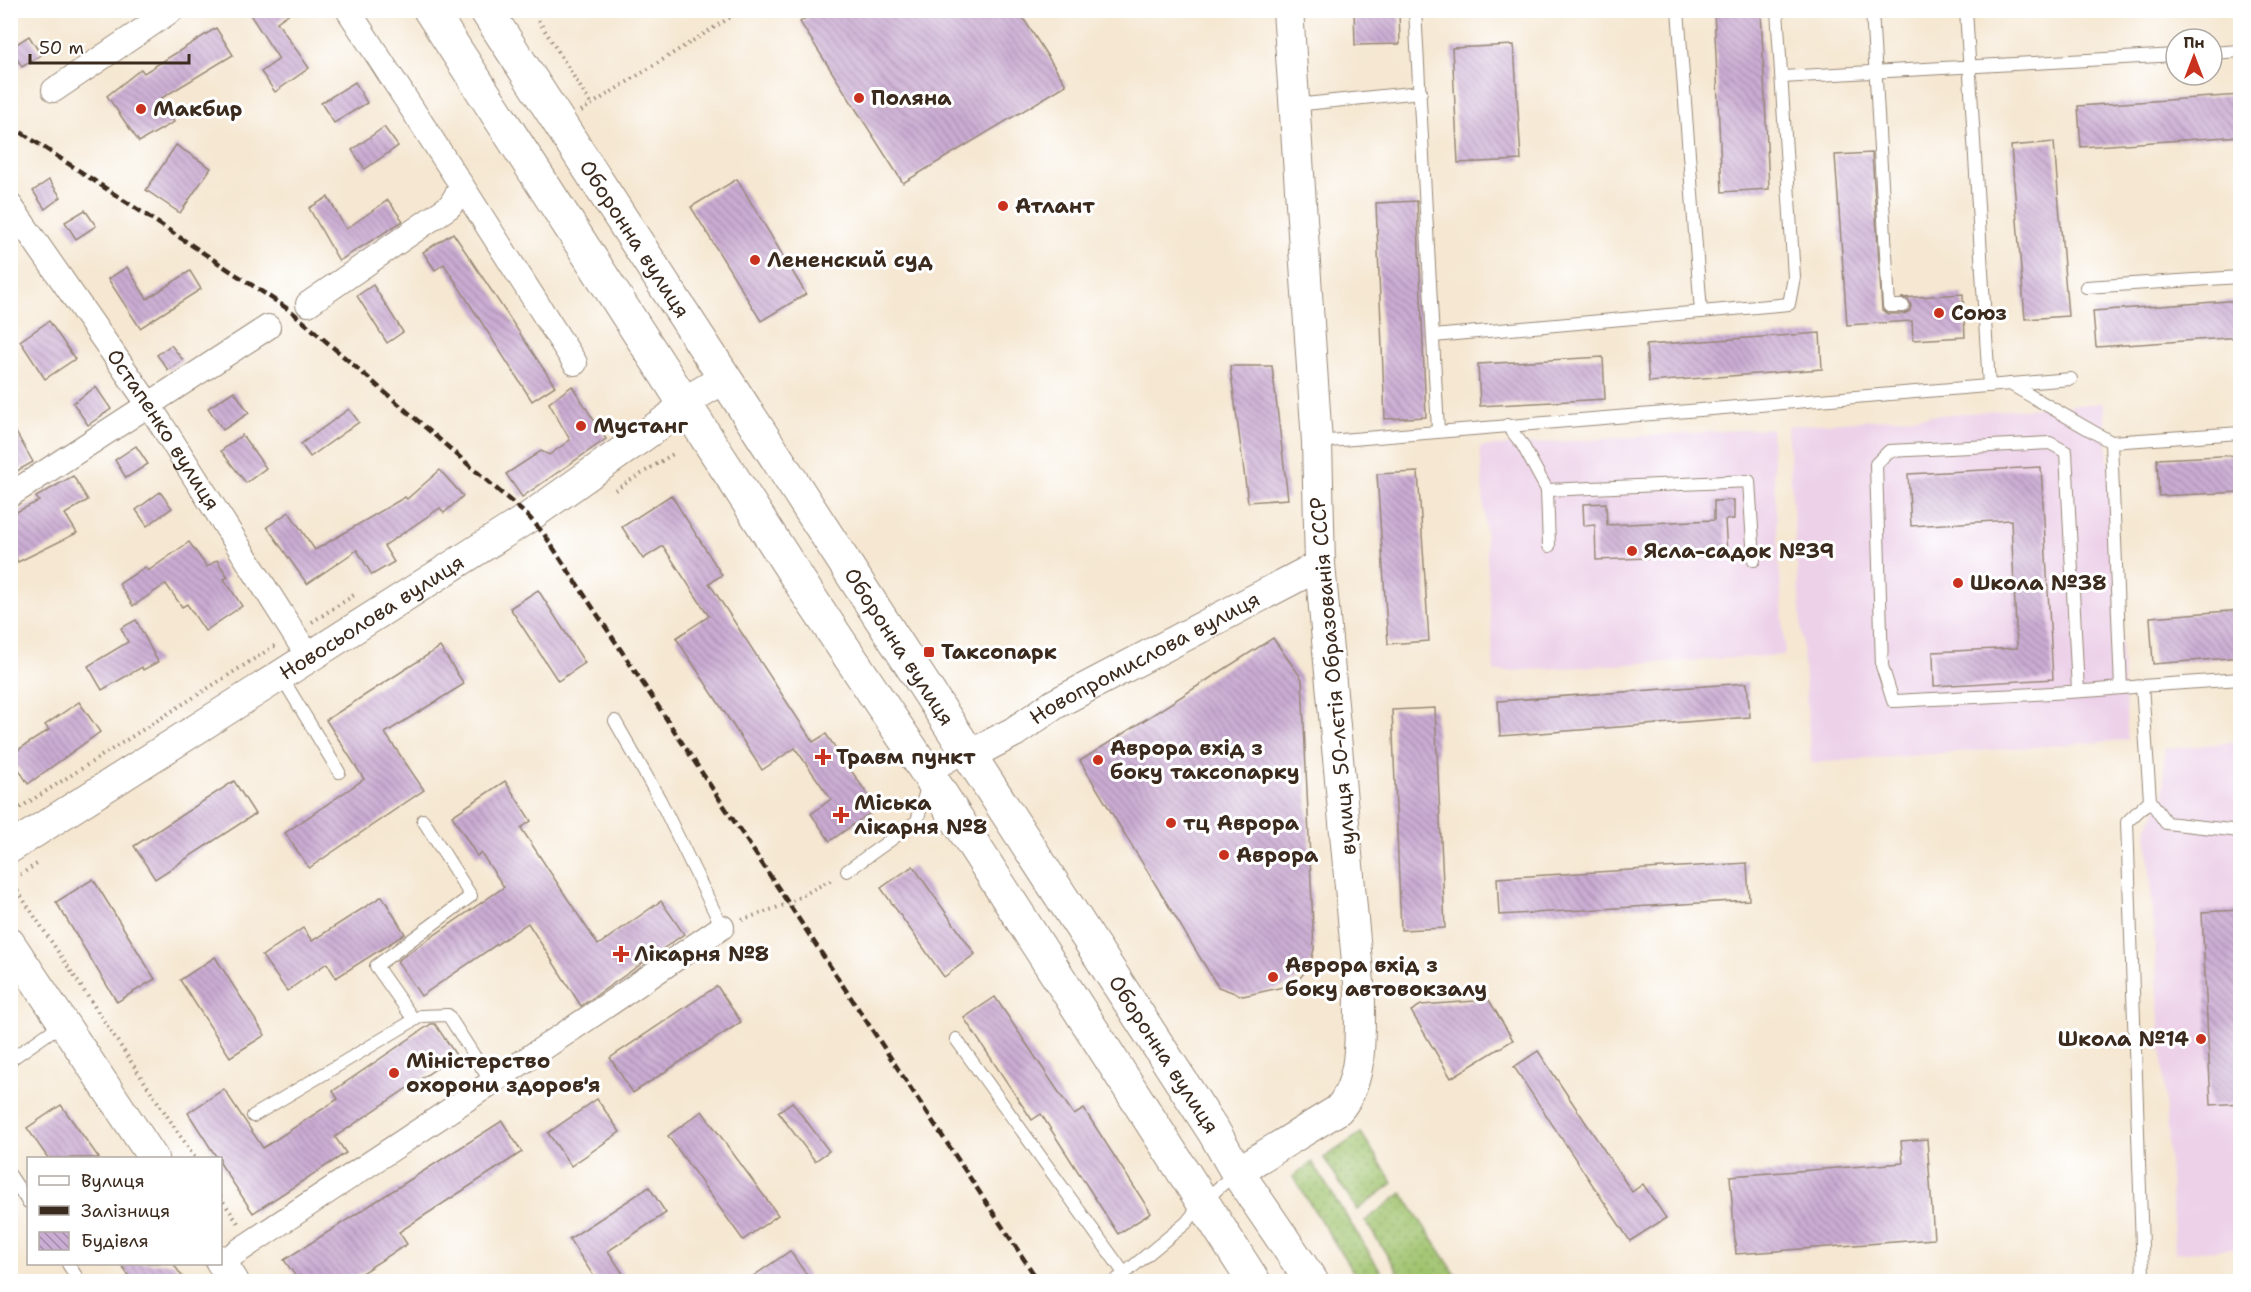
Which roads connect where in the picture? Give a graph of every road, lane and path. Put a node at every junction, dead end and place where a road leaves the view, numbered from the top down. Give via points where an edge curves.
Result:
1 (172, 10) edge
2 (348, 10) edge
3 (430, 10) edge
4 (486, 10) edge
5 (532, 10) edge
6 (742, 10) edge
7 (1288, 10) edge
8 (1415, 10) edge
9 (1678, 10) edge
10 (1777, 10) edge
11 (1872, 10) edge
12 (1966, 10) edge
13 (2241, 51) edge
14 (2224, 52) edge
15 (2164, 56) edge
16 (1970, 66) junction
17 (1874, 72) junction
18 (1782, 77) junction
19 (54, 90) dead end
20 (1420, 92) junction
21 (591, 104) junction
22 (1294, 105) junction
23 (560, 124) junction
24 (462, 186) junction
25 (10, 205) edge
26 (2241, 277) edge
27 (2086, 287) dead end
28 (308, 304) dead end
29 (1903, 306) dead end
30 (1701, 312) junction
31 (268, 327) dead end
32 (1433, 336) junction
33 (575, 363) dead end
34 (725, 378) junction
35 (2071, 379) dead end
36 (2010, 384) junction
37 (1989, 386) junction
38 (686, 401) junction
39 (149, 405) junction
40 (1507, 425) junction
41 (1438, 430) junction
42 (2241, 433) edge
43 (1317, 442) junction
44 (2111, 442) junction
45 (1547, 490) junction
46 (10, 495) edge
47 (1549, 546) dead end
48 (1754, 560) dead end
49 (1320, 565) junction
50 (293, 633) junction
51 (310, 659) junction
52 (281, 676) junction
53 (2241, 680) edge
54 (2142, 686) junction
55 (2121, 688) junction
56 (2078, 691) junction
57 (615, 721) dead end
58 (970, 755) junction
59 (339, 772) dead end
60 (930, 777) junction
61 (2150, 800) junction
62 (10, 813) edge
63 (423, 820) dead end
64 (2241, 831) edge
65 (10, 848) edge
66 (847, 871) joint
67 (11, 881) edge
68 (722, 927) junction
69 (10, 943) edge
70 (414, 1020) junction
71 (63, 1023) junction
72 (956, 1039) dead end
73 (10, 1060) edge
74 (491, 1082) junction
75 (253, 1116) dead end
76 (152, 1157) edge
77 (194, 1157) edge
78 (1237, 1172) junction
79 (10, 1175) edge
80 (27, 1200) edge
81 (222, 1200) edge
82 (1202, 1203) junction
83 (251, 1242) junction
84 (69, 1265) edge
85 (226, 1268) edge
86 (1124, 1273) junction
87 (2143, 1275) dead end
88 (80, 1281) edge
89 (1114, 1281) edge
90 (1254, 1281) edge
91 (1312, 1281) edge

1 - 19 street
2 - 24 street
3 - 38 main road
4 - 23 main road, Оборонна вулиця
5 - 21 path
6 - 21 path
7 - 22 street, вулиця 50-лєтія Образованія СССР
8 - 20 lane
9 - 30 lane
10 - 18 lane
11 - 17 lane
12 - 16 lane
13 - 14 lane
15 - 16 lane
16 - 17 lane
16 - 37 lane
17 - 18 lane
17 - 29 lane via 1889,306
18 - 30 lane via 1794,277 1789,304
20 - 22 lane
20 - 32 lane
21 - 23 path
22 - 43 street, вулиця 50-лєтія Образованія СССР
23 - 34 main road, Оборонна вулиця
24 - 28 street via 450,206
24 - 33 street
25 - 39 street, Остапенко вулиця
26 - 27 lane
30 - 32 lane
31 - 39 street
32 - 41 lane
34 - 38 street, Новосьолова вулиця
34 - 58 main road, Оборонна вулиця
35 - 36 lane
36 - 37 lane
36 - 44 lane
37 - 40 lane
38 - 51 street, Новосьолова вулиця via 669,418 530,517
38 - 60 main road
39 - 46 street
39 - 50 street, Остапенко вулиця
40 - 41 lane
40 - 45 lane
41 - 43 lane
42 - 44 lane
43 - 49 street, вулиця 50-лєтія Образованія СССР
44 - 55 lane
45 - 47 lane
45 - 48 lane via 1749,481
49 - 58 street, Новопромислова вулиця via 1055,705
49 - 78 street, вулиця 50-лєтія Образованія СССР via 1360,994 1355,1077 1350,1097 1338,1110
50 - 51 street, Остапенко вулиця
50 - 62 path
51 - 52 street, Новосьолова вулиця
52 - 59 lane
52 - 65 street, Новосьолова вулиця
53 - 54 lane
54 - 55 lane
54 - 61 lane
55 - 56 lane
56 - 56 lane via 1893,701 1882,666 1876,464 1889,450 2050,443 2066,452
57 - 68 lane via 660,800
58 - 60 lane
58 - 78 main road, Оборонна вулиця
60 - 66 lane via 917,821
60 - 82 main road
61 - 64 lane via 2166,823
61 - 87 lane via 2127,822
63 - 70 lane via 471,896 376,966
66 - 68 path via 788,904
67 - 77 path
68 - 74 street via 567,1035
69 - 71 street
70 - 74 lane via 448,1015
70 - 75 lane
71 - 73 lane
71 - 76 street
72 - 86 lane
74 - 83 street
78 - 82 lane
78 - 91 main road, Оборонна вулиця
79 - 80 lane
81 - 83 path
82 - 86 lane via 1186,1223
82 - 90 main road
83 - 85 street
84 - 88 lane
86 - 89 lane

